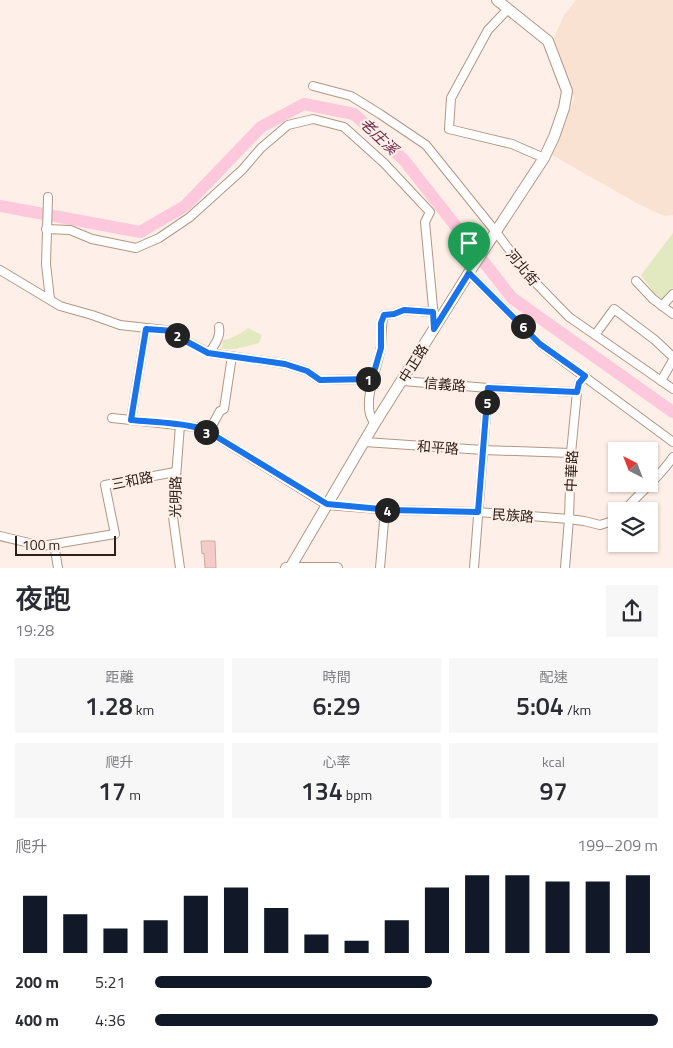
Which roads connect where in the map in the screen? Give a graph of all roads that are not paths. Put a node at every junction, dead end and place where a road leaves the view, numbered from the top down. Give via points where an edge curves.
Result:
1 (497, 0) edge
2 (508, 9) junction
3 (312, 86) dead end
4 (544, 158) junction
5 (48, 197) dead end
6 (46, 228) junction
7 (496, 232) junction
8 (0, 270) edge
9 (470, 270) junction
10 (636, 280) dead end
11 (673, 294) edge
12 (50, 299) junction
13 (662, 306) junction
14 (433, 312) junction
15 (673, 314) edge
16 (219, 327) dead end
17 (146, 329) junction
18 (434, 329) junction
19 (595, 335) junction
20 (208, 353) junction
21 (232, 356) junction
22 (673, 357) edge
23 (673, 360) edge
24 (585, 376) junction
25 (372, 379) junction
26 (403, 381) junction
27 (661, 381) junction
28 (488, 388) junction
29 (673, 389) edge
30 (577, 392) junction
31 (112, 418) dead end
32 (131, 420) junction
33 (375, 424) junction
34 (180, 425) junction
35 (208, 433) junction
36 (365, 442) junction
37 (673, 442) edge
38 (483, 450) junction
39 (571, 453) junction
40 (673, 457) edge
41 (175, 472) junction
42 (631, 502) edge
43 (327, 504) junction
44 (385, 510) junction
45 (478, 512) junction
46 (569, 519) junction
47 (608, 524) edge
48 (0, 536) edge
49 (54, 544) junction
50 (58, 568) edge
51 (180, 568) edge
52 (288, 568) edge
53 (337, 568) edge
54 (380, 568) edge
55 (474, 568) edge
56 (565, 568) edge

1 - 2 street, 中正路
2 - 4 street, 中正路 via 548,40 567,92 562,115
2 - 4 street via 488,30 451,98 449,129 512,144
3 - 7 street, 河北街 via 351,96 426,144
4 - 7 street, 中正路
5 - 6 street
6 - 12 street
6 - 14 street via 70,230 92,239 136,248 159,238 190,217 288,125 313,119 344,127 384,163 430,212 425,222
7 - 9 street, 中正路
7 - 19 street, 河北街 via 529,276 569,317
8 - 12 street
9 - 18 street, 中正路
9 - 24 street via 540,344
10 - 13 street
11 - 13 street
12 - 17 street via 60,306 120,326
13 - 15 street
14 - 18 street
14 - 25 street via 404,310 384,315 381,348
16 - 20 street via 215,345
17 - 20 street via 174,331
17 - 32 street
18 - 26 street, 中正路
19 - 22 street via 614,309
19 - 27 street, 河北街
20 - 21 street
21 - 25 street via 285,364 307,371 320,380
21 - 35 street via 224,409
23 - 27 street
24 - 30 street, 中華路
24 - 37 street
25 - 33 street via 370,413
26 - 28 street, 信義路
26 - 33 street, 中正路
27 - 29 street, 河北街
28 - 30 street, 信義路
28 - 38 street
30 - 39 street, 中華路
31 - 32 street, 民族路
32 - 34 street, 民族路
33 - 36 street, 中正路
34 - 35 street, 民族路
34 - 41 street, 光明路
35 - 43 street, 民族路
36 - 38 street, 和平路
36 - 43 street, 中正路
38 - 39 street, 和平路
38 - 45 street
39 - 46 street, 中華路
40 - 42 street via 655,481
41 - 49 street, 三和路 via 105,485 115,534
41 - 51 street, 光明路 via 173,517
43 - 44 street, 民族路
43 - 52 street, 中正路
44 - 45 street, 民族路
44 - 54 street
45 - 46 street, 民族路
45 - 55 street
46 - 47 street, 民族路
46 - 56 street, 中華路
48 - 49 street, 三和路 via 42,546
49 - 50 street
52 - 53 street

